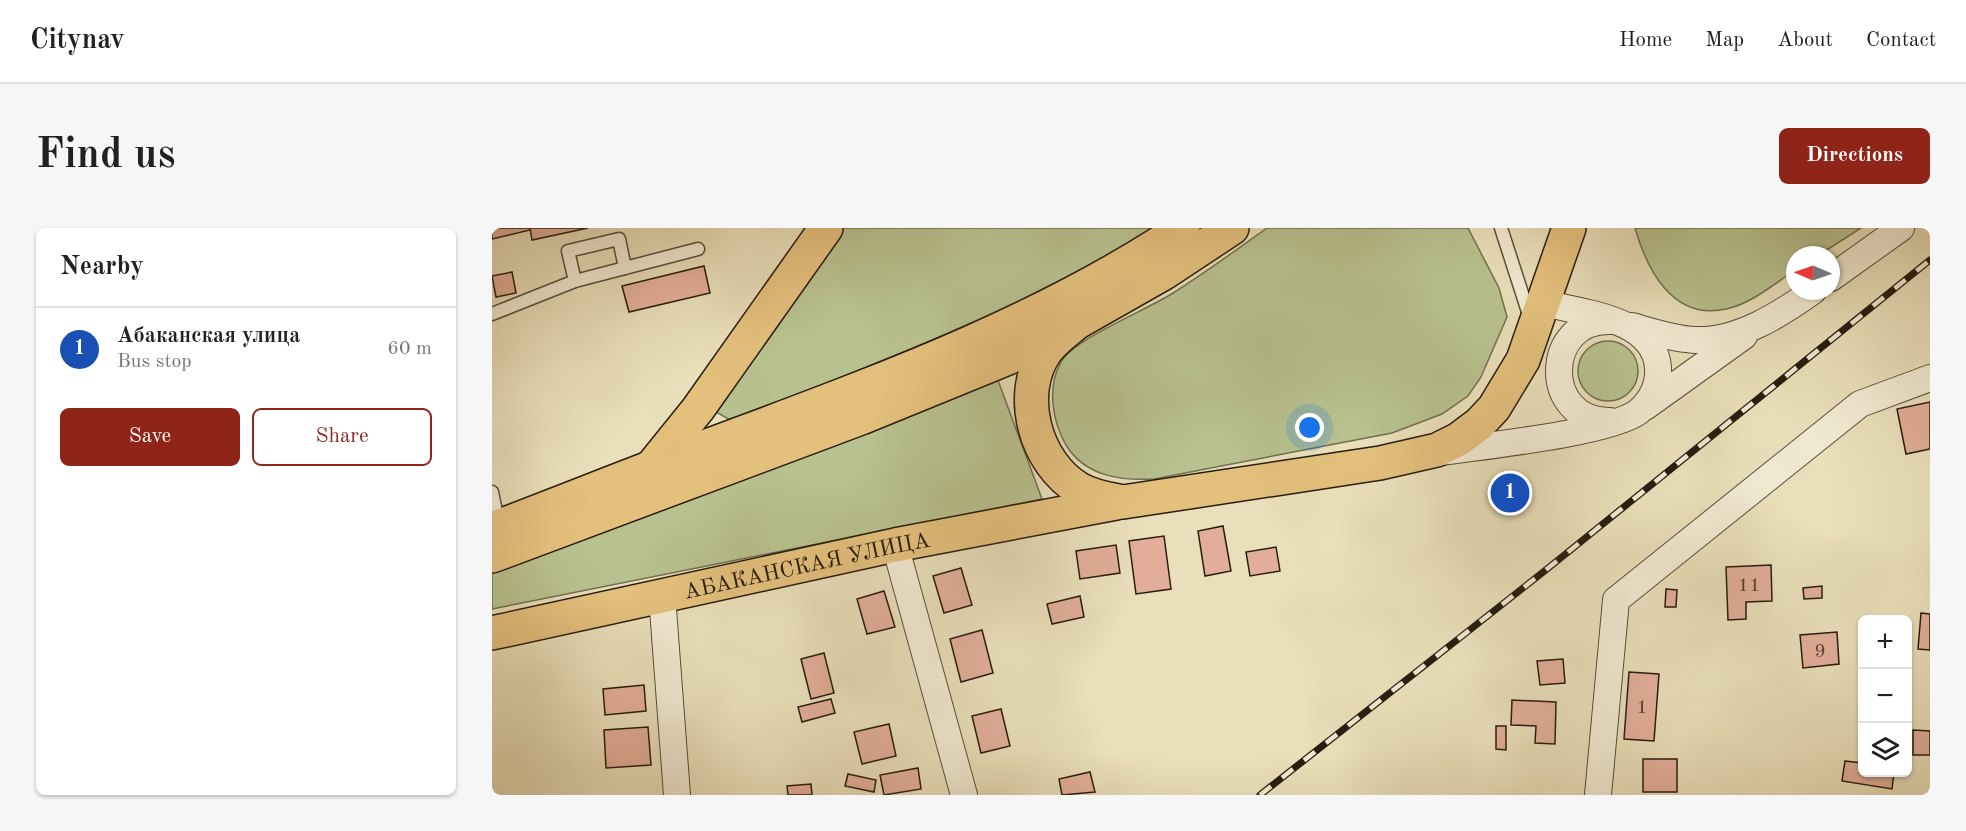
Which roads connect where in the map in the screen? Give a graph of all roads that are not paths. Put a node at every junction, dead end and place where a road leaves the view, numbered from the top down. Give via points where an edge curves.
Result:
1 (826, 228) edge
2 (1183, 228) edge
3 (1232, 228) edge
4 (1502, 228) edge
5 (1569, 228) edge
6 (1901, 228) edge
7 (698, 249) dead end
8 (625, 268) junction
9 (1840, 272) edge
10 (575, 280) junction
11 (1802, 300) edge
12 (492, 314) edge
13 (1774, 315) junction
14 (1539, 317) junction
15 (1077, 323) junction
16 (1621, 323) junction
17 (1930, 378) edge
18 (1628, 416) junction
19 (1380, 463) junction
20 (652, 466) junction
21 (492, 492) edge
22 (1123, 502) junction
23 (494, 537) edge
24 (895, 545) junction
25 (662, 596) junction
26 (492, 633) edge
27 (677, 795) edge
28 (964, 795) edge
29 (1598, 795) edge

1 - 20 main road via 698,409
2 - 20 main road via 997,333 850,393
3 - 15 main road
4 - 14 lane
5 - 14 main road, АБАКАНСКАЯ УЛИЦА
6 - 9 street
7 - 8 lane
8 - 10 lane
8 - 10 lane via 619,239 568,251
10 - 12 lane
11 - 13 street
13 - 16 street via 1739,332 1706,340
13 - 18 street
14 - 16 street
14 - 19 main road, АБАКАНСКАЯ УЛИЦА via 1509,387 1479,424 1437,450
15 - 22 main road via 1046,352 1038,366 1032,401 1037,436 1054,466 1079,489
15 - 23 main road via 1008,358 872,414
16 - 18 street via 1648,342 1657,364 1655,389
16 - 18 street via 1595,323 1571,337 1561,353 1558,372 1562,392 1573,408 1600,421
17 - 29 street via 1860,404 1616,600
18 - 19 street via 1584,429
19 - 22 main road, АБАКАНСКАЯ УЛИЦА
20 - 23 main road
21 - 23 lane
22 - 24 main road, АБАКАНСКАЯ УЛИЦА
24 - 25 main road, АБАКАНСКАЯ УЛИЦА
24 - 28 street
25 - 26 main road, АБАКАНСКАЯ УЛИЦА
25 - 27 street

